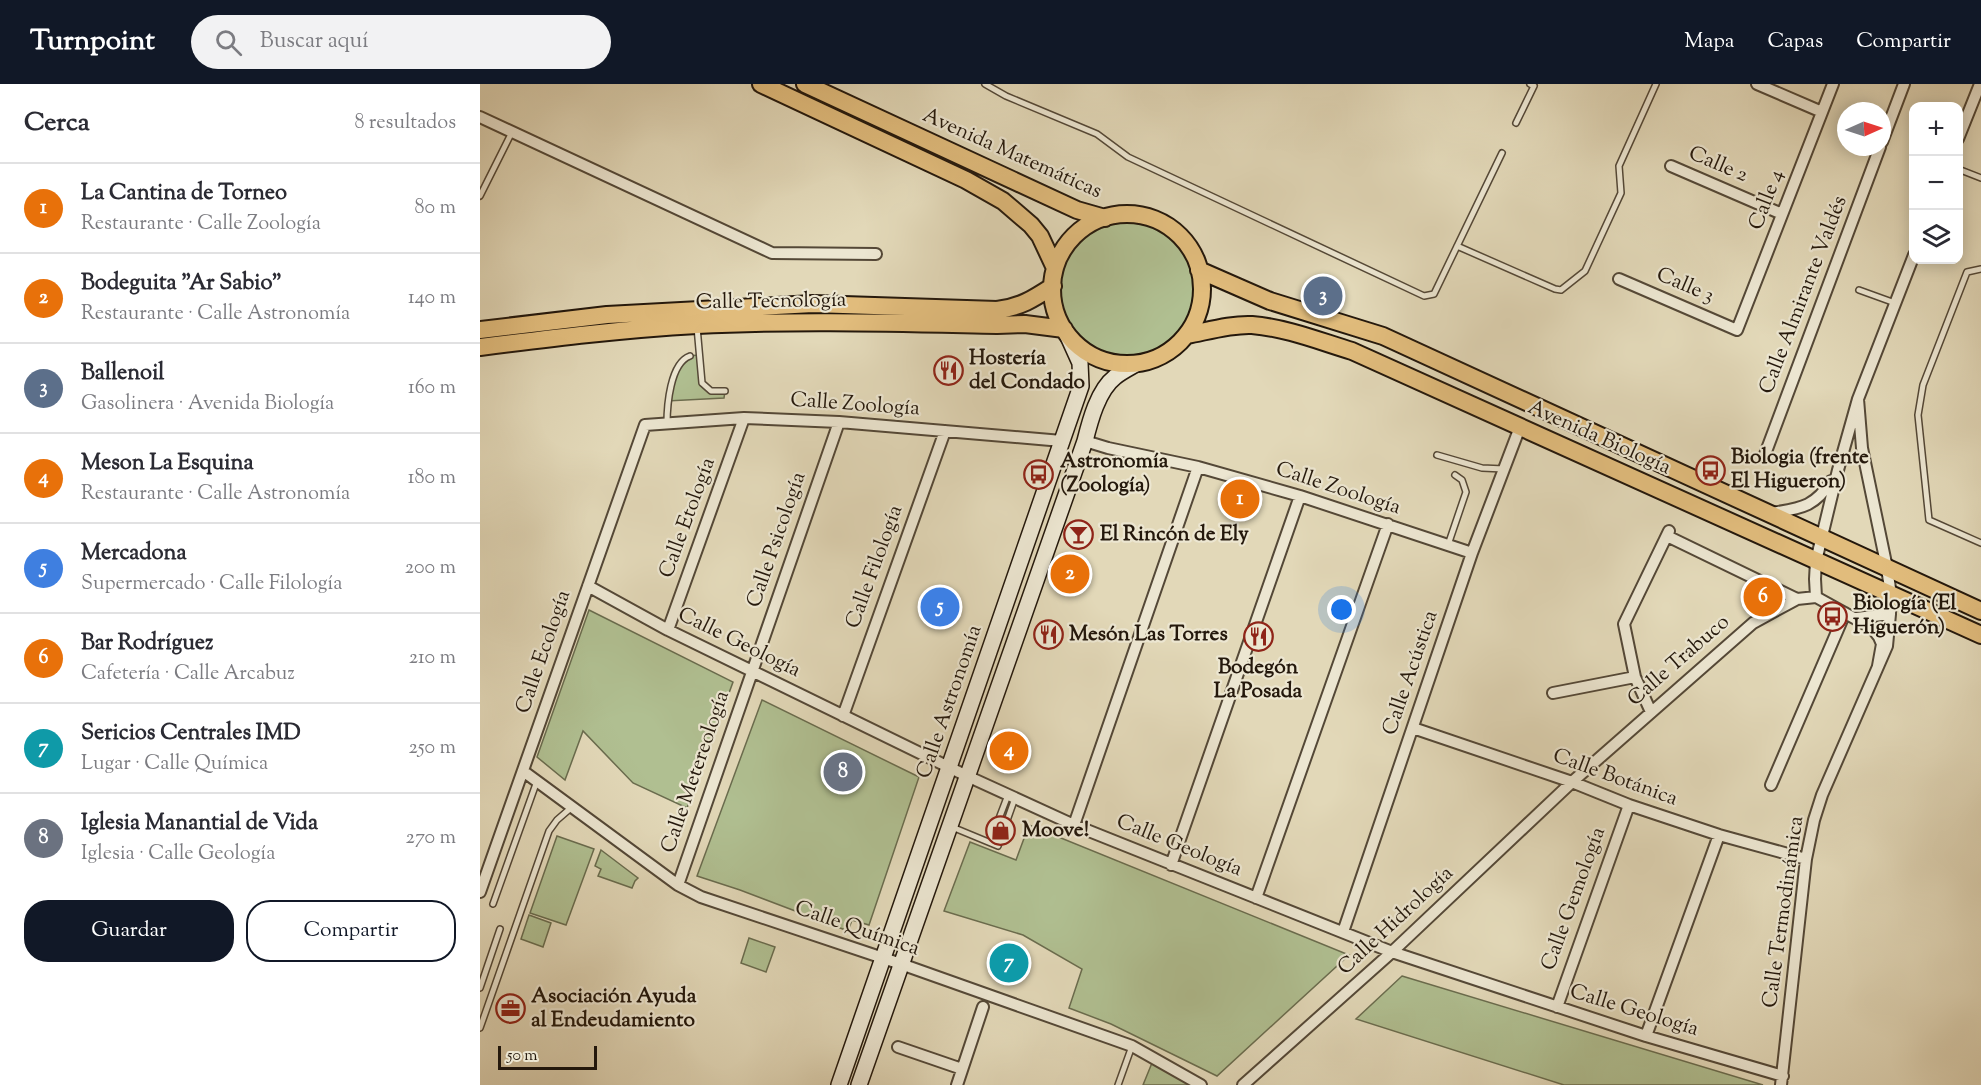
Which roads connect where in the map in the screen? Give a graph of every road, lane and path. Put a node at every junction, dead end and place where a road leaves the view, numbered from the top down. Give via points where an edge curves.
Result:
1 (761, 84) edge
2 (805, 84) edge
3 (985, 84) edge
4 (1656, 84) edge
5 (1757, 84) edge
6 (1833, 84) edge
7 (1904, 84) edge
8 (1980, 84) edge
9 (1533, 85) edge
10 (1822, 112) junction
11 (480, 117) edge
12 (1891, 118) edge
13 (1516, 123) dead end
14 (1963, 129) edge
15 (512, 132) junction
16 (1502, 153) dead end
17 (1877, 156) edge
18 (1671, 166) dead end
19 (1963, 171) edge
20 (1981, 178) edge
21 (480, 196) edge
22 (1782, 214) junction
23 (1105, 218) junction
24 (1457, 246) junction
25 (876, 254) dead end
26 (1910, 264) edge
27 (1056, 268) junction
28 (1981, 269) edge
29 (1199, 270) junction
30 (1619, 279) dead end
31 (1053, 286) junction
32 (1859, 290) dead end
33 (1895, 303) junction
34 (697, 325) junction
35 (480, 330) edge
36 (1065, 330) junction
37 (1737, 330) joint
38 (1187, 334) junction
39 (480, 347) edge
40 (690, 356) dead end
41 (1136, 364) junction
42 (725, 391) dead end
43 (1858, 399) junction
44 (744, 418) junction
45 (839, 422) junction
46 (667, 424) junction
47 (645, 425) joint
48 (1520, 427) junction
49 (945, 431) junction
50 (1062, 441) junction
51 (1085, 441) junction
52 (1437, 455) dead end
53 (1764, 456) dead end
54 (1198, 467) junction
55 (1504, 469) junction
56 (1838, 470) junction
57 (1455, 475) dead end
58 (1300, 496) junction
59 (1772, 513) junction
60 (1388, 524) junction
61 (1821, 536) junction
62 (1981, 543) edge
63 (1448, 546) junction
64 (1472, 553) junction
65 (1816, 561) junction
66 (1887, 568) junction
67 (588, 586) junction
68 (1891, 595) junction
69 (1816, 597) junction
70 (1797, 599) junction
71 (1981, 611) edge
72 (1845, 613) junction
73 (1890, 614) junction
74 (1857, 618) junction
75 (668, 630) junction
76 (1981, 635) edge
77 (1878, 666) junction
78 (752, 671) junction
79 (1635, 677) junction
80 (1553, 693) dead end
81 (1651, 712) junction
82 (843, 716) junction
83 (1413, 728) junction
84 (949, 767) junction
85 (523, 771) junction
86 (967, 776) junction
87 (537, 781) junction
88 (1572, 782) junction
89 (1771, 785) dead end
90 (1011, 797) junction
91 (1629, 805) junction
92 (572, 807) junction
93 (1074, 825) junction
94 (950, 826) junction
95 (1719, 835) junction
96 (1806, 859) junction
97 (1171, 865) junction
98 (678, 885) junction
99 (480, 892) edge
100 (1256, 898) junction
101 (493, 904) dead end
102 (500, 928) dead end
103 (1343, 932) junction
104 (1392, 952) junction
105 (884, 959) junction
106 (901, 964) junction
107 (480, 988) edge
108 (983, 1007) dead end
109 (1557, 1007) junction
110 (480, 1028) edge
111 (1646, 1036) junction
112 (1132, 1046) junction
113 (898, 1047) dead end
114 (962, 1069) junction
115 (1782, 1080) edge
116 (839, 1085) edge
117 (859, 1085) edge
118 (957, 1085) edge
119 (1118, 1085) edge
120 (1201, 1085) edge
121 (1243, 1085) edge

1 - 27 main road, Avenida Matemáticas via 1003,201 1040,236
2 - 23 main road, Avenida Matemáticas via 1077,210
3 - 24 lane via 1098,134 1128,157 1424,296 1434,294
4 - 24 lane via 1619,166 1621,194 1586,271 1561,290 1555,290
5 - 10 street
6 - 10 street, Calle 4
7 - 12 street
8 - 14 street
9 - 13 lane
10 - 22 street, Calle 4
11 - 15 street
15 - 21 lane
15 - 25 street via 772,253
16 - 24 lane
17 - 53 street, Calle Almirante Valdés
18 - 22 street, Calle 2
19 - 20 lane
22 - 37 street, Calle 4
23 - 27 main road via 1079,232
23 - 29 main road via 1144,216 1169,227 1188,246
26 - 33 street
27 - 31 main road
28 - 62 lane via 1966,272 1923,385 1918,415 1929,520
29 - 38 main road via 1201,303
29 - 59 main road, Avenida Biología via 1270,301 1383,336
30 - 37 street, Calle 3
31 - 35 main road, Calle Tecnología via 1026,303 998,310 813,304 607,315
31 - 36 main road via 1055,308
32 - 33 lane
33 - 43 street
34 - 36 main road, Calle Tecnología via 815,321 1025,324
34 - 39 main road, Calle Tecnología
34 - 42 lane via 702,383 711,391
36 - 41 main road via 1096,358
36 - 50 street, Calle Astronomía via 1080,363 1081,386
38 - 41 main road via 1164,355
38 - 48 main road, Avenida Biología via 1251,325 1283,330 1352,351
40 - 46 lane via 681,361 669,393
41 - 51 street, Calle Astronomía via 1107,385 1092,414
43 - 56 street
43 - 66 street, Calle Termodinámica via 1862,448
44 - 45 street, Calle Zoología
44 - 46 street, Calle Zoología
44 - 75 street, Calle Etología
45 - 49 street, Calle Zoología
45 - 78 street, Calle Psicología
46 - 47 street, Calle Zoología
47 - 67 street, Calle Ecología
48 - 55 street, Calle Acústica
48 - 65 main road, Avenida Biología
49 - 50 street, Calle Zoología
49 - 82 street, Calle Filología
50 - 84 street, Calle Astronomía
51 - 54 street, Calle Zoología
51 - 86 street, Calle Astronomía
52 - 55 lane via 1482,468
54 - 58 street, Calle Zoología
54 - 93 street
55 - 64 street, Calle Acústica
56 - 59 street via 1815,502
56 - 61 street
57 - 63 lane via 1462,480 1466,492
58 - 60 street, Calle Zoología
58 - 97 street
59 - 61 main road, Avenida Biología
60 - 63 street, Calle Zoología
60 - 100 street
61 - 65 street
61 - 66 main road, Avenida Biología
63 - 64 street, Calle Zoología
64 - 83 street, Calle Acústica
65 - 68 main road, Avenida Biología
65 - 69 street
66 - 68 street, Calle Termodinámica
66 - 71 main road, Avenida Biología
67 - 75 street, Calle Geología
67 - 85 street, Calle Ecología
68 - 73 street, Calle Termodinámica
68 - 76 main road, Avenida Biología
69 - 70 street, Calle Trabuco
69 - 72 street
70 - 79 street via 1668,534 1624,624
70 - 81 street, Calle Trabuco via 1753,622
72 - 74 street
72 - 89 street
73 - 74 street
73 - 77 street, Calle Termodinámica via 1887,646
74 - 77 street via 1879,637 1882,650
75 - 78 street, Calle Geología
77 - 96 street, Calle Termodinámica via 1822,795
78 - 82 street, Calle Geología
78 - 98 street, Calle Metereología
79 - 80 street
79 - 81 street
81 - 88 street, Calle Trabuco
82 - 84 street, Calle Geología
83 - 88 street, Calle Botánica
83 - 103 street, Calle Acústica
84 - 86 street, Calle Geología
84 - 105 street, Calle Astronomía
85 - 87 street, Calle Química
85 - 99 street, Calle Ecología
86 - 90 street, Calle Geología
86 - 94 street, Calle Astronomía
87 - 92 street, Calle Química
87 - 101 lane
88 - 91 street, Calle Botánica
88 - 104 street, Calle Hidrología
90 - 93 street, Calle Geología
90 - 94 lane via 990,842
91 - 95 street, Calle Botánica
91 - 109 street, Calle Gemología
92 - 98 street, Calle Química
92 - 110 lane via 549,831
93 - 97 street, Calle Geología
94 - 106 street, Calle Astronomía
95 - 96 street, Calle Botánica
95 - 111 street
96 - 115 street, Calle Termodinámica
97 - 100 street, Calle Geología
98 - 105 street, Calle Química via 701,897
100 - 103 street, Calle Geología
102 - 107 lane
103 - 104 street, Calle Geología
104 - 109 street, Calle Geología
104 - 121 street, Calle Hidrología
105 - 106 street, Calle Química
105 - 116 street, Calle Astronomía
106 - 112 street, Calle Química
106 - 117 street, Calle Astronomía
108 - 114 street
109 - 111 street, Calle Geología
111 - 115 street, Calle Geología
112 - 119 lane
112 - 120 street, Calle Química
113 - 114 street
114 - 118 street

